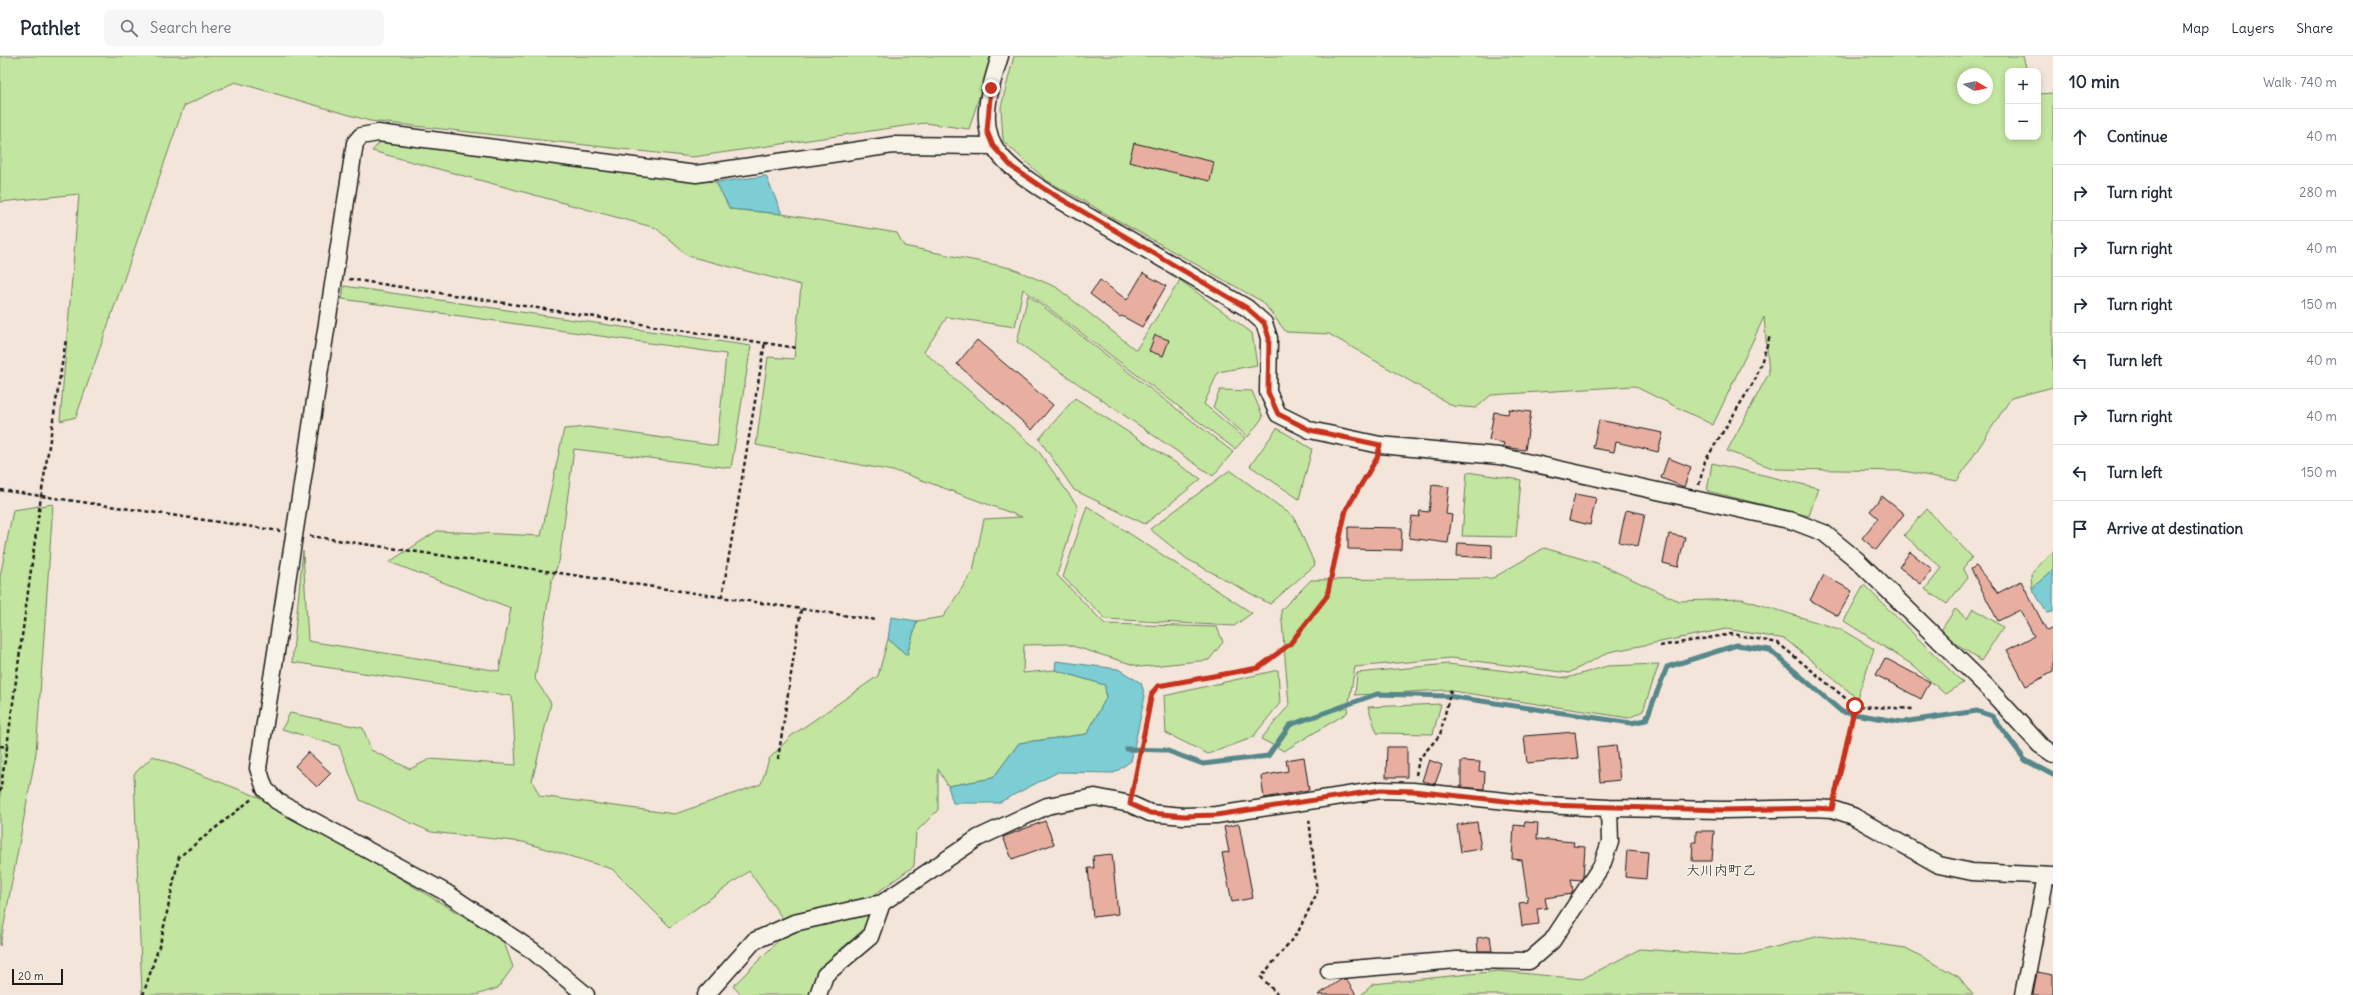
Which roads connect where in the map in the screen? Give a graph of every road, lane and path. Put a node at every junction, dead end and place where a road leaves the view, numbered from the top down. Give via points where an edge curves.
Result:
1 (1000, 56) edge
2 (993, 146) junction
3 (333, 277) junction
4 (1770, 336) dead end
5 (66, 339) dead end
6 (765, 342) junction
7 (797, 348) dead end
8 (1380, 445) junction
9 (0, 490) edge
10 (41, 496) junction
11 (1695, 501) junction
12 (294, 533) junction
13 (722, 597) junction
14 (801, 609) junction
15 (876, 620) dead end
16 (1660, 646) dead end
17 (1451, 689) dead end
18 (1855, 706) junction
19 (1914, 709) dead end
20 (0, 746) edge
21 (7, 747) junction
22 (2053, 754) edge
23 (778, 759) dead end
24 (265, 789) junction
25 (1413, 791) junction
26 (0, 792) edge
27 (1307, 801) junction
28 (1130, 804) junction
29 (1609, 808) junction
30 (1832, 809) junction
31 (2050, 876) edge
32 (882, 903) junction
33 (1329, 972) dead end
34 (143, 995) edge
35 (586, 995) edge
36 (706, 995) edge
37 (818, 995) edge
38 (1278, 995) edge
39 (2023, 995) edge

1 - 2 street via 987,113 987,131
2 - 3 street via 893,145 696,174 378,133 361,136 355,143
2 - 8 street via 1012,167 1046,190 1247,308 1264,323 1269,338 1268,392 1278,414 1310,430
3 - 6 path
3 - 12 street
4 - 11 path via 1756,378 1705,461
5 - 10 path
6 - 7 path
6 - 13 path
8 - 11 street via 1499,456
8 - 28 path via 1377,458 1346,510 1327,596 1290,644 1258,668 1158,686 1152,693
9 - 10 path
10 - 12 path
10 - 21 path
11 - 22 street via 1793,521 1824,533 1857,560 1985,685 2040,745
12 - 13 path
12 - 24 street via 258,768
13 - 14 path
14 - 15 path
14 - 23 path
16 - 18 path via 1732,634 1778,642
17 - 25 path via 1440,735 1419,759
18 - 19 path
18 - 30 path
20 - 21 path
21 - 26 path
24 - 34 path via 179,857 161,940
24 - 35 street via 277,801 445,892 533,951
25 - 27 street via 1381,790
25 - 29 street via 1543,805
27 - 28 street via 1216,815 1184,816 1150,813
27 - 38 path via 1317,893 1298,932 1262,977
28 - 32 street via 1095,797 1047,806 978,838
29 - 30 street
29 - 33 street via 1610,842 1602,865 1552,941 1529,961 1457,960
30 - 31 street via 1853,816 1939,865 1972,872
31 - 39 street
32 - 36 street via 794,923 754,940
32 - 37 street via 870,937 824,975

